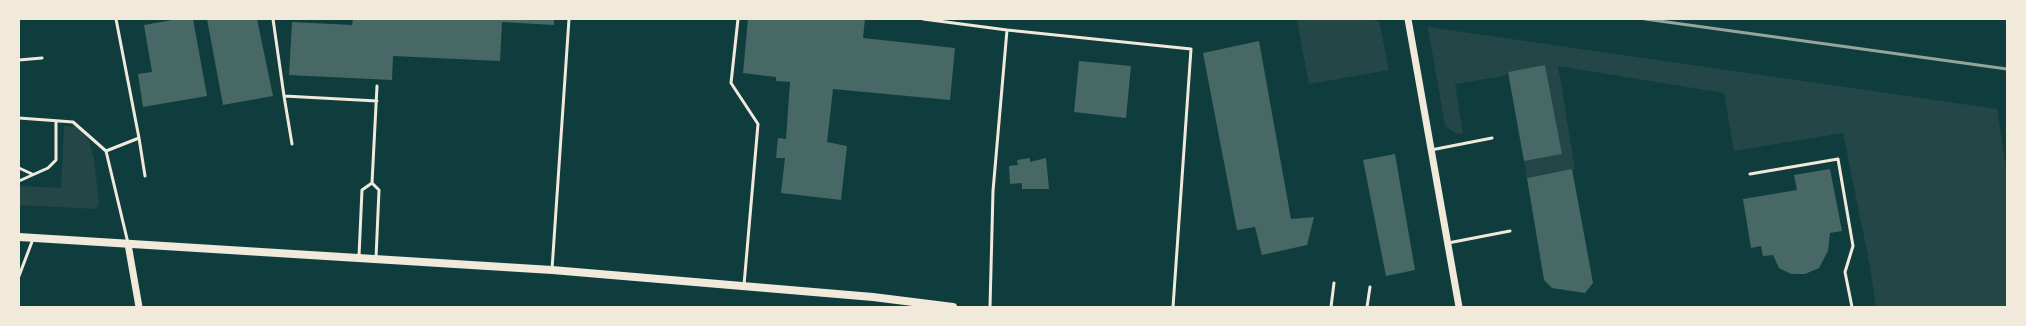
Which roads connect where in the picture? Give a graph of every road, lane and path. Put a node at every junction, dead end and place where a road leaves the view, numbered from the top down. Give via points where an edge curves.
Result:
1 (116, 19) edge
2 (274, 19) edge
3 (569, 19) edge
4 (738, 19) edge
5 (923, 19) edge
6 (1408, 19) edge
7 (1007, 30) junction
8 (42, 58) dead end
9 (19, 60) edge
10 (377, 86) dead end
11 (284, 96) junction
12 (376, 101) junction
13 (19, 118) edge
14 (56, 121) junction
15 (139, 138) junction
16 (1492, 138) dead end
17 (292, 144) dead end
18 (1431, 150) junction
19 (106, 151) junction
20 (19, 168) edge
21 (32, 174) junction
22 (1750, 174) dead end
23 (145, 176) dead end
24 (19, 181) edge
25 (372, 183) junction
26 (1510, 231) dead end
27 (19, 237) edge
28 (33, 238) junction
29 (1448, 243) junction
30 (128, 244) junction
31 (358, 258) junction
32 (376, 259) junction
33 (552, 270) junction
34 (19, 276) edge
35 (1334, 282) dead end
36 (744, 286) junction
37 (1370, 287) dead end
38 (139, 307) edge
39 (954, 307) edge
40 (990, 307) edge
41 (1172, 307) edge
42 (1332, 307) edge
43 (1367, 307) edge
44 (1459, 307) edge
45 (1852, 307) edge

1 - 15 lane
2 - 11 lane
3 - 33 lane
4 - 36 lane via 731,83 758,124
5 - 7 lane
6 - 18 street
7 - 40 lane via 993,191
7 - 41 lane via 1191,49
8 - 9 lane
10 - 12 lane
11 - 12 lane
11 - 17 lane
12 - 25 lane
13 - 14 lane
14 - 19 lane via 73,122
14 - 21 lane via 56,160 48,168
15 - 19 lane
15 - 23 lane
16 - 18 lane
18 - 29 street
19 - 30 lane
20 - 21 lane
21 - 24 lane
22 - 45 lane via 1838,159 1853,246 1845,272
25 - 31 lane via 362,190
25 - 32 lane via 379,190
26 - 29 lane
27 - 28 main road
28 - 30 main road
28 - 34 lane
29 - 44 street
30 - 31 main road
30 - 38 street
31 - 32 main road
32 - 33 main road
33 - 36 main road
35 - 42 lane
36 - 39 main road
37 - 43 lane

